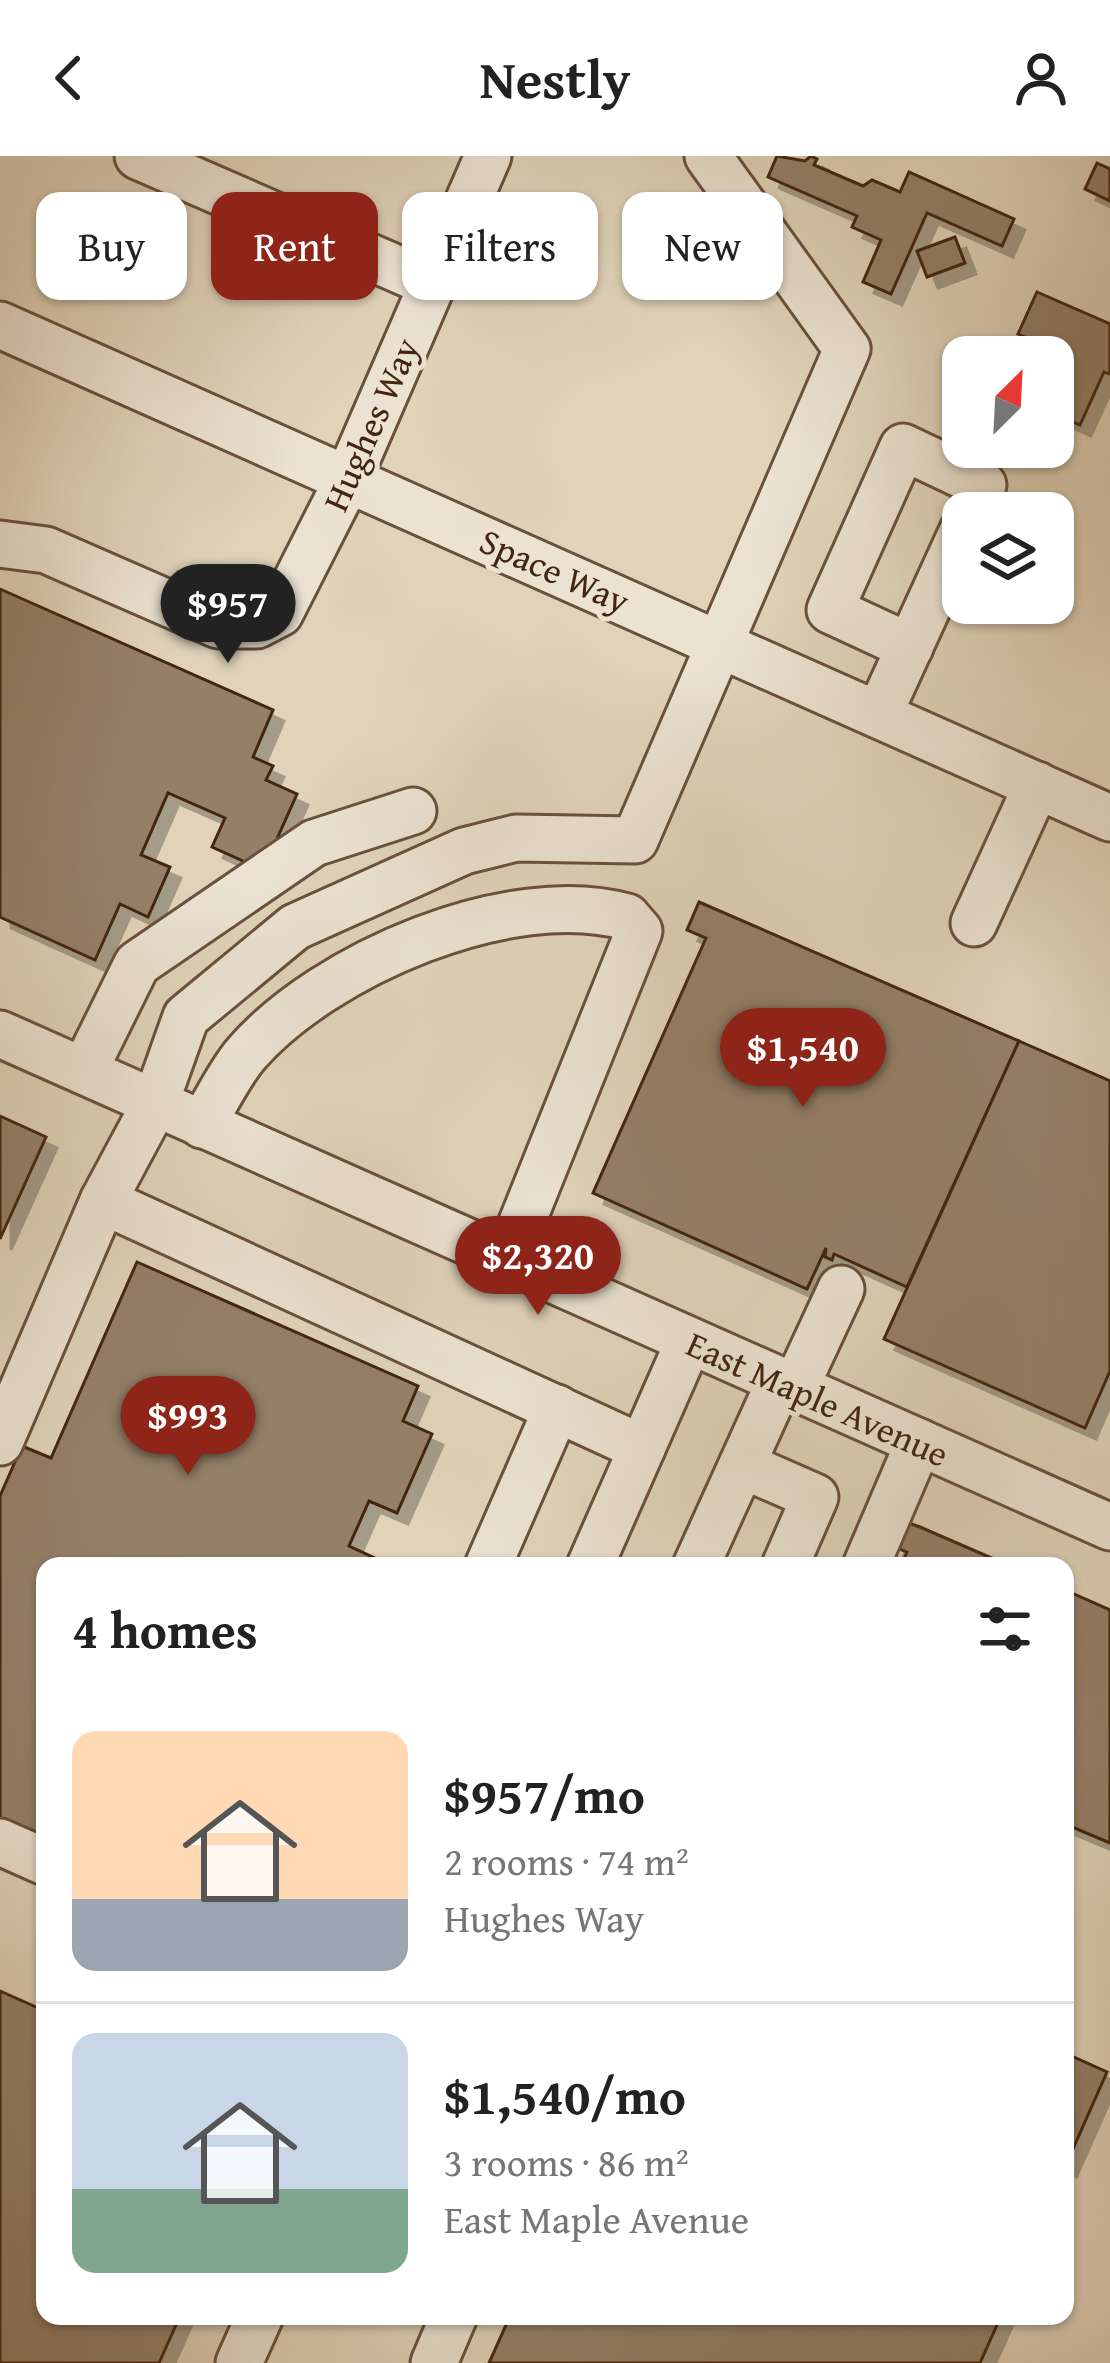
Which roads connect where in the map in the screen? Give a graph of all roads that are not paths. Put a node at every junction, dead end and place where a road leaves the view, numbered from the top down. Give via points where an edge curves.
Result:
1 (138, 156) edge
2 (488, 156) edge
3 (708, 156) edge
4 (472, 192) edge
5 (402, 271) edge
6 (425, 300) edge
7 (0, 325) edge
8 (348, 479) junction
9 (980, 492) edge
10 (0, 544) edge
11 (942, 576) edge
12 (717, 642) junction
13 (910, 647) junction
14 (879, 714) junction
15 (1037, 785) junction
16 (413, 811) dead end
17 (1110, 818) edge
18 (974, 923) dead end
19 (0, 1034) edge
20 (84, 1071) junction
21 (154, 1104) junction
22 (202, 1125) junction
23 (103, 1201) junction
24 (507, 1260) junction
25 (841, 1289) dead end
26 (689, 1341) junction
27 (787, 1384) junction
28 (557, 1408) junction
29 (0, 1442) edge
30 (919, 1442) junction
31 (642, 1448) junction
32 (742, 1465) junction
33 (1110, 1527) edge
34 (492, 1557) edge
35 (594, 1557) edge
36 (700, 1557) edge
37 (789, 1557) edge
38 (870, 1557) edge
39 (0, 1843) edge
40 (36, 1858) edge
41 (256, 2325) edge
42 (450, 2325) edge
43 (238, 2363) edge
44 (434, 2363) edge

1 - 5 street
2 - 4 street, Hughes Way
3 - 12 street via 848,349
6 - 8 street, Hughes Way
7 - 8 street, Space Way
8 - 10 street, Hughes Way via 280,613 257,625 218,625 46,550
8 - 12 street, Space Way
9 - 13 street via 983,485 903,447 830,610
11 - 13 street
12 - 14 street, Space Way
12 - 21 street via 634,840 516,838 464,851 295,927 187,1017
13 - 14 street
14 - 15 street, Space Way
15 - 17 street, Space Way
15 - 18 street
16 - 20 street via 314,842 137,964
19 - 20 street, East Maple Avenue
20 - 21 street, East Maple Avenue
21 - 22 street, East Maple Avenue
21 - 23 street
22 - 24 street, East Maple Avenue
22 - 24 street via 246,1054 306,1001 406,944 552,910 626,916 639,931
23 - 28 street
23 - 29 street
24 - 26 street, East Maple Avenue
25 - 27 street
26 - 27 street, East Maple Avenue
26 - 31 street
27 - 30 street, East Maple Avenue
27 - 32 street
28 - 31 street
28 - 34 street
30 - 33 street, East Maple Avenue
30 - 38 street
31 - 35 street
32 - 36 street
32 - 37 street via 815,1497
39 - 40 street
41 - 43 street
42 - 44 street

